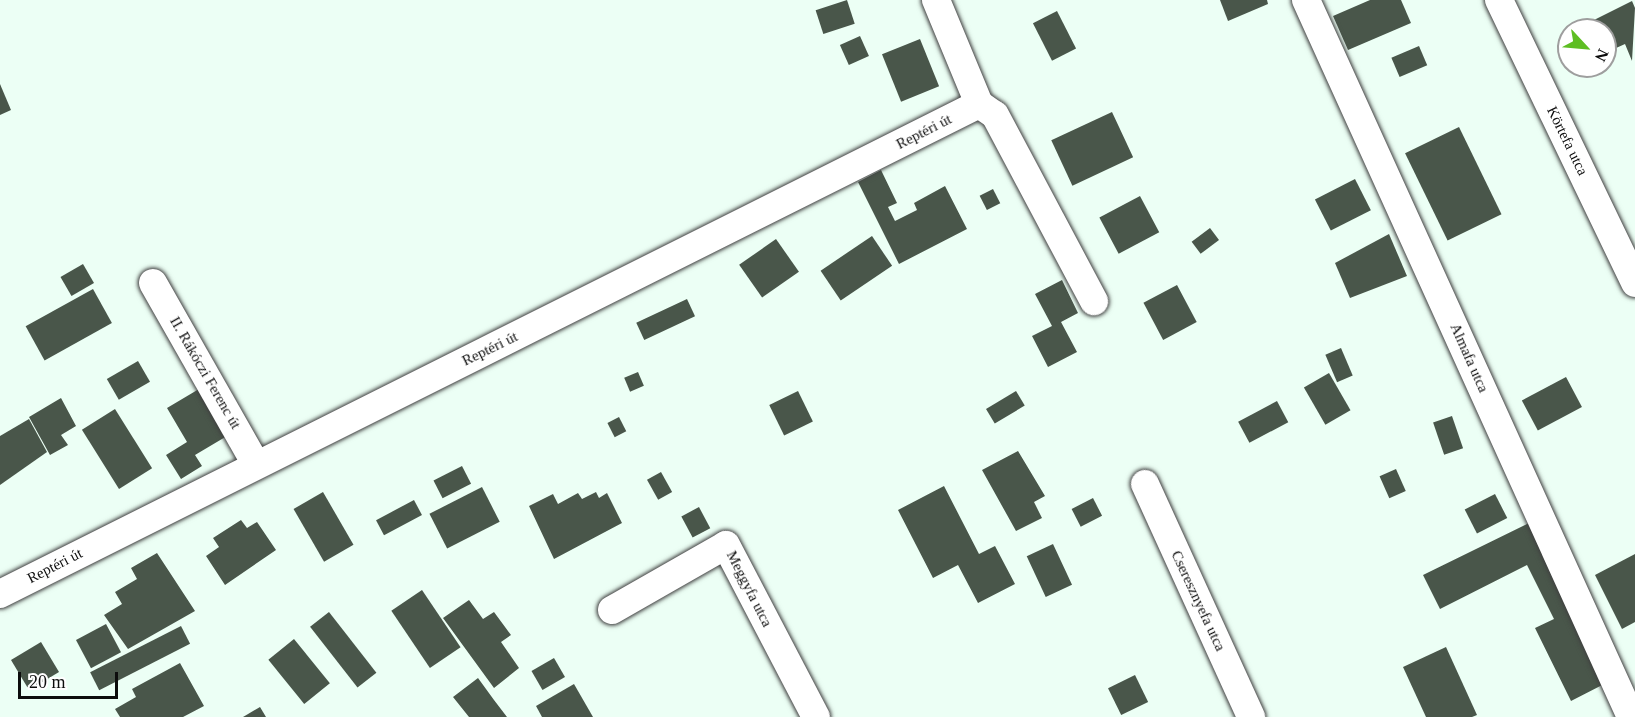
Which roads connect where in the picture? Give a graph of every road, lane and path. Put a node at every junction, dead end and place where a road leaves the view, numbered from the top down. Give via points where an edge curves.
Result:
1 (936, 0) edge
2 (1306, 0) edge
3 (1499, 0) edge
4 (979, 104) junction
5 (153, 283) dead end
6 (1635, 283) edge
7 (1094, 301) dead end
8 (256, 464) junction
9 (1144, 484) dead end
10 (0, 594) edge
11 (612, 610) dead end
12 (816, 717) edge
13 (1251, 717) edge
14 (1631, 717) edge

1 - 4 street
2 - 14 street, Almafa utca
3 - 6 street, Körtefa utca
4 - 7 street via 995,115
4 - 8 street, Reptéri út
5 - 8 street, II. Rákóczi Ferenc út
8 - 10 street, Reptéri út
9 - 13 street, Cseresznyefa utca
11 - 12 street, Meggyfa utca via 726,544

